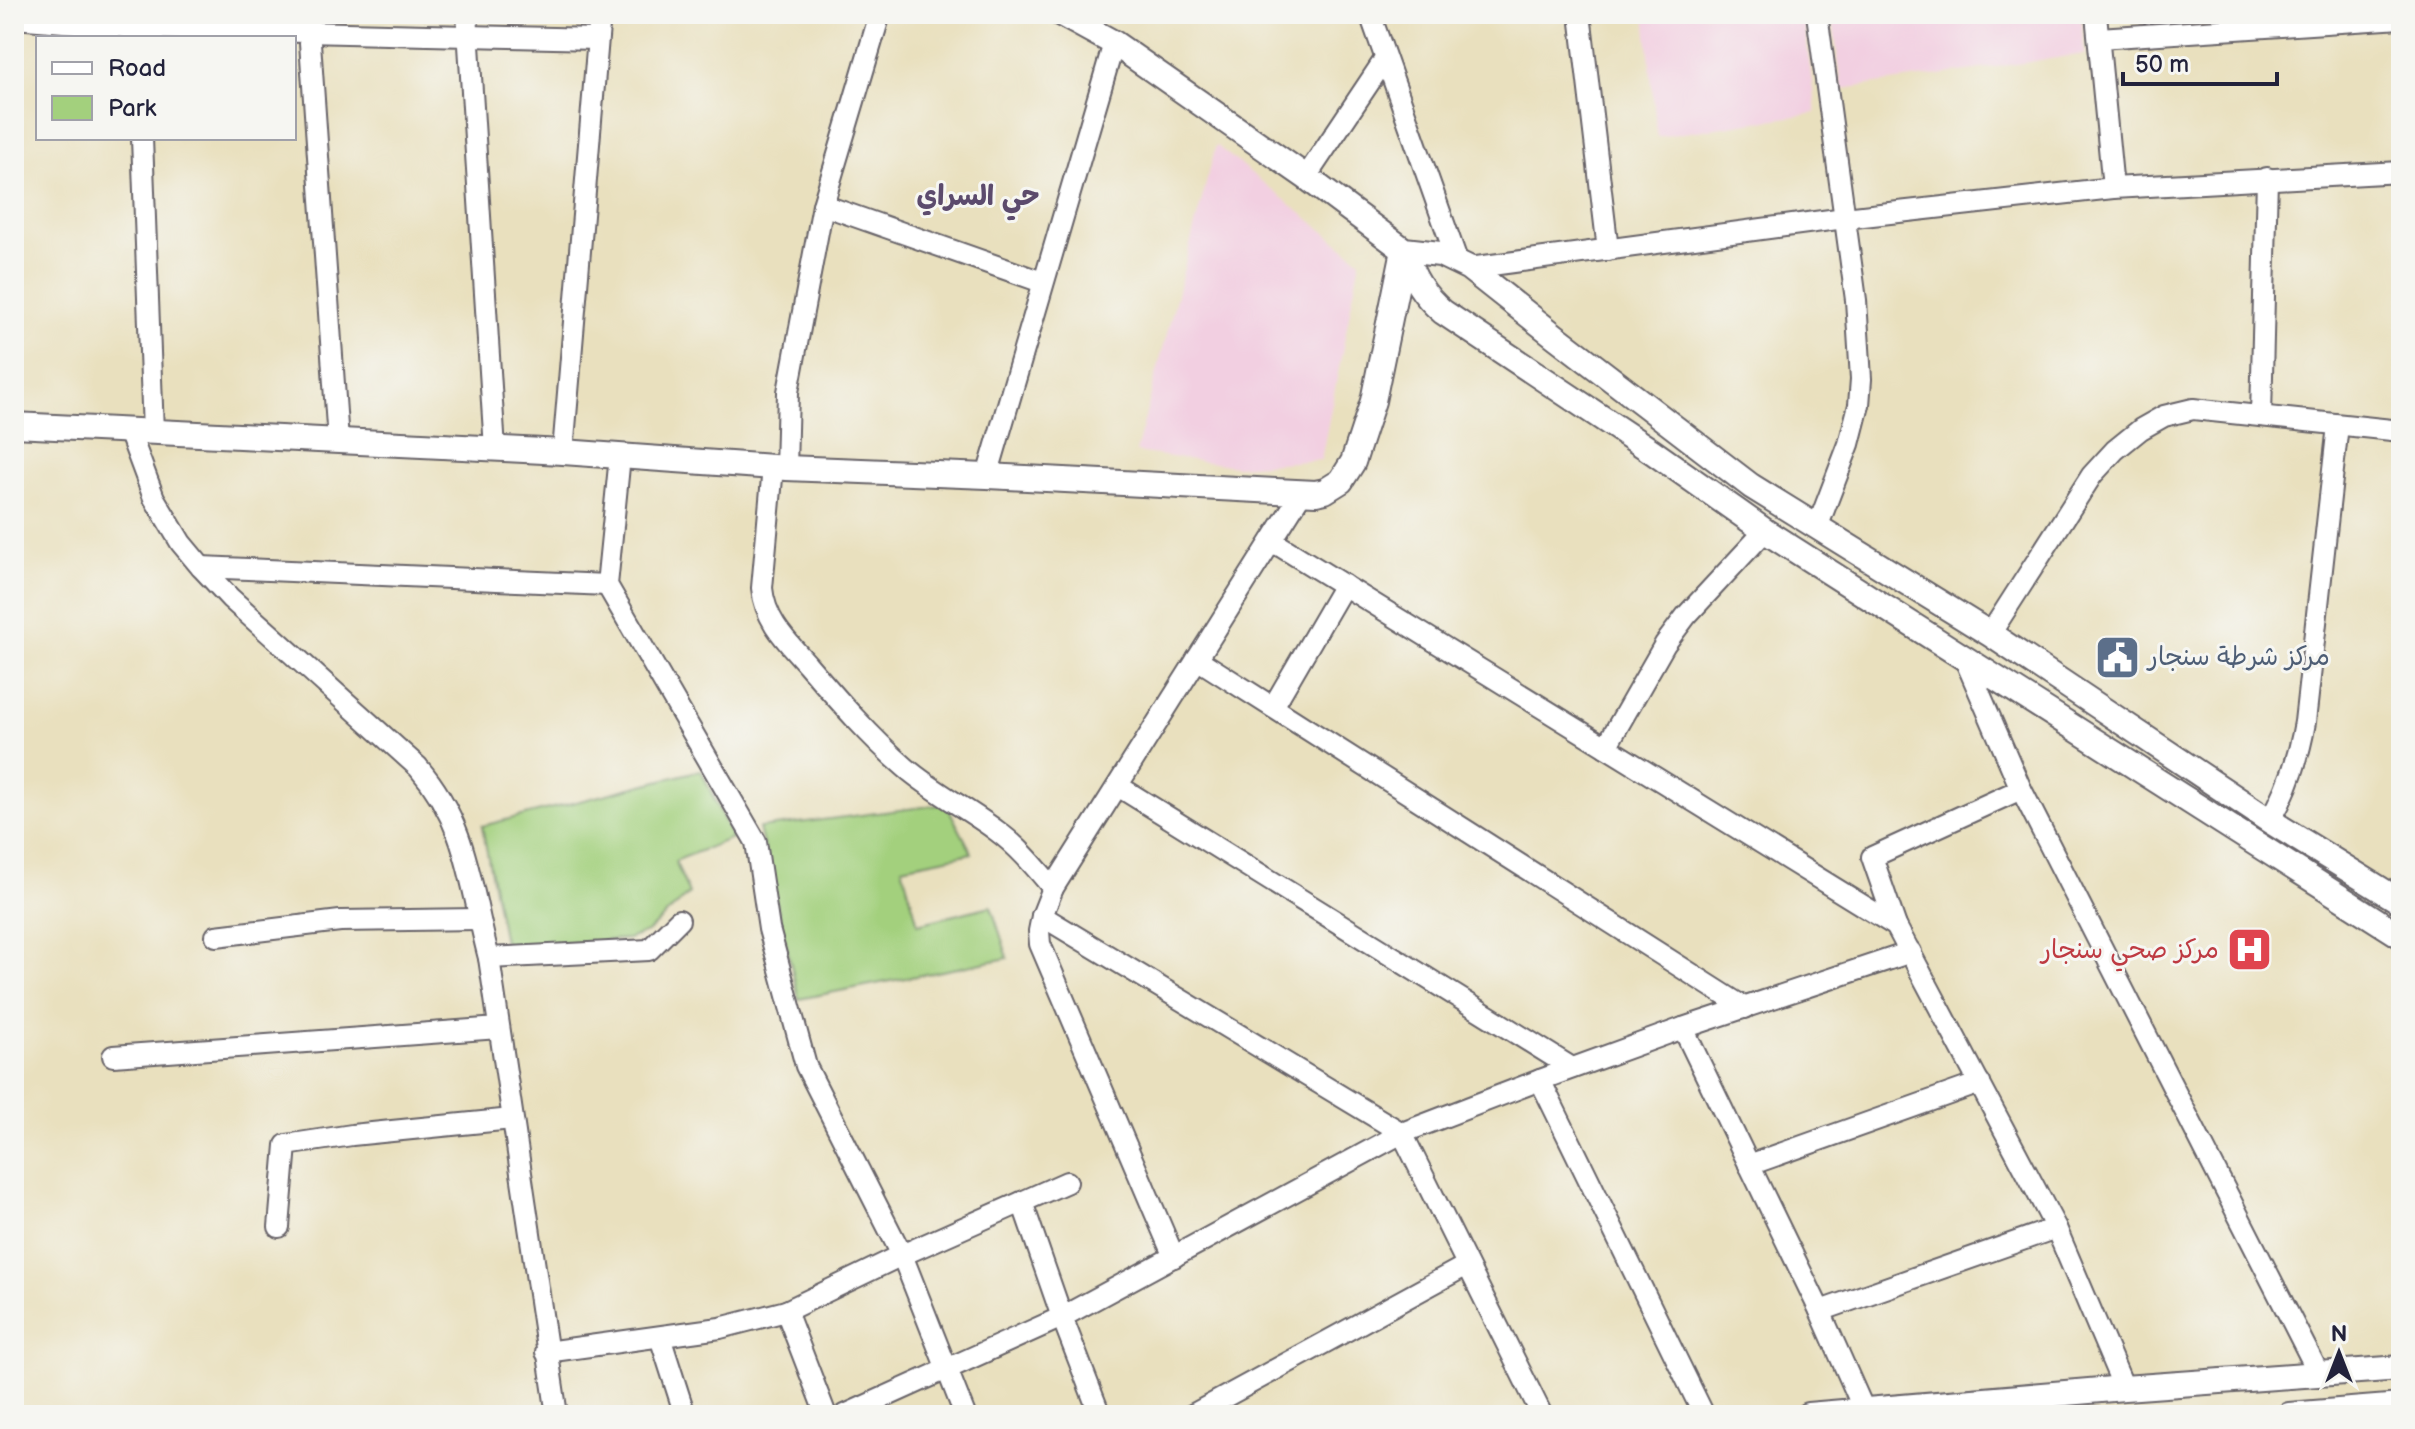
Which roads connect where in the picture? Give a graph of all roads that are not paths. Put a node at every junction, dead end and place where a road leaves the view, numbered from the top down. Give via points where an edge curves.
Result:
1 (467, 14) edge
2 (600, 14) edge
3 (880, 14) edge
4 (1061, 14) edge
5 (1370, 14) edge
6 (1580, 14) edge
7 (1817, 14) edge
8 (2096, 14) edge
9 (14, 18) edge
10 (2401, 18) edge
11 (309, 23) edge
12 (138, 27) edge
13 (468, 36) junction
14 (2099, 38) junction
15 (597, 39) junction
16 (1114, 43) junction
17 (1385, 59) junction
18 (142, 140) edge
19 (2401, 172) edge
20 (1306, 177) junction
21 (2267, 178) junction
22 (2113, 188) junction
23 (823, 205) junction
24 (1845, 218) junction
25 (1404, 250) junction
26 (1608, 250) junction
27 (1463, 264) junction
28 (1042, 282) junction
29 (1431, 302) junction
30 (2261, 416) junction
31 (14, 425) edge
32 (2338, 425) junction
33 (2401, 431) edge
34 (141, 432) junction
35 (338, 441) junction
36 (495, 449) junction
37 (563, 452) junction
38 (620, 456) junction
39 (779, 468) junction
40 (987, 476) junction
41 (1301, 494) junction
42 (1817, 528) junction
43 (1765, 531) junction
44 (1272, 541) junction
45 (201, 567) junction
46 (607, 585) junction
47 (1344, 585) junction
48 (1990, 634) junction
49 (1964, 657) junction
50 (1197, 659) junction
51 (1273, 707) junction
52 (1606, 747) junction
53 (1118, 786) junction
54 (2021, 789) junction
55 (2270, 821) junction
56 (1053, 888) junction
57 (2401, 902) edge
58 (1042, 916) junction
59 (478, 919) junction
60 (679, 920) dead end
61 (1896, 926) junction
62 (216, 936) dead end
63 (2401, 936) edge
64 (1911, 952) junction
65 (489, 958) junction
66 (1745, 1008) junction
67 (499, 1028) junction
68 (1683, 1028) junction
69 (113, 1056) dead end
70 (1572, 1068) junction
71 (1540, 1080) junction
72 (1980, 1083) junction
73 (512, 1119) junction
74 (1402, 1133) junction
75 (1749, 1165) junction
76 (1067, 1182) dead end
77 (1022, 1202) junction
78 (279, 1227) dead end
79 (2056, 1228) junction
80 (902, 1255) junction
81 (1174, 1257) junction
82 (1467, 1265) junction
83 (786, 1311) junction
84 (1820, 1311) junction
85 (1062, 1317) junction
86 (660, 1337) junction
87 (546, 1352) junction
88 (2401, 1368) edge
89 (947, 1369) junction
90 (2319, 1374) junction
91 (2124, 1388) junction
92 (2401, 1406) edge
93 (1864, 1410) junction
94 (2374, 1412) edge
95 (557, 1415) edge
96 (685, 1415) edge
97 (826, 1415) edge
98 (845, 1415) edge
99 (965, 1415) edge
100 (1100, 1415) edge
101 (1192, 1415) edge
102 (1542, 1415) edge
103 (1704, 1415) edge
104 (1808, 1415) edge
105 (2289, 1415) edge

1 - 13 street
2 - 15 street
3 - 23 street
4 - 16 street
5 - 17 street
6 - 26 street
7 - 24 street
8 - 14 street
9 - 12 street
10 - 14 street
11 - 12 street
11 - 13 street
11 - 35 street
13 - 15 street
13 - 36 street
14 - 22 street
15 - 37 street
16 - 20 street
16 - 28 street
17 - 20 street
17 - 27 street
18 - 34 street
19 - 21 street
20 - 25 street
21 - 22 street
21 - 30 street
22 - 24 street
23 - 28 street
23 - 39 street
24 - 26 street
24 - 42 street via 1856,300 1859,405
25 - 27 street
25 - 29 street via 1409,269
25 - 41 street via 1373,401 1353,462 1333,487
26 - 27 street
27 - 29 street via 1442,263 1431,273 1426,287
27 - 42 street via 1751,486
28 - 40 street
29 - 43 street
30 - 32 street
30 - 48 street via 2193,409 2141,429 2092,475
31 - 34 street
32 - 33 street
32 - 55 street via 2305,722 2290,782
34 - 35 street
34 - 45 street via 154,498
35 - 36 street
36 - 37 street
37 - 38 street
38 - 39 street
38 - 46 street
39 - 40 street
39 - 56 street via 762,588 778,630 875,739 908,769 999,832
40 - 41 street
41 - 44 street
42 - 48 street
43 - 49 street
43 - 52 street via 1665,644
44 - 47 street
44 - 50 street
45 - 46 street
45 - 59 street via 432,783 460,837
46 - 80 street via 756,842 769,929 806,1066
47 - 51 street
47 - 52 street
48 - 55 street
49 - 54 street
49 - 63 street
50 - 51 street
50 - 53 street
51 - 66 street
52 - 61 street
53 - 56 street
53 - 70 street
54 - 61 street via 1872,857
54 - 90 street
55 - 57 street
56 - 58 street
58 - 74 street
58 - 81 street via 1040,944
59 - 62 street via 340,921
59 - 65 street
60 - 65 street via 649,950
61 - 64 street
64 - 66 street
64 - 72 street
65 - 67 street
66 - 68 street
67 - 69 street
67 - 73 street
68 - 70 street
68 - 75 street
70 - 71 street
71 - 74 street
71 - 103 street
72 - 75 street
72 - 79 street
73 - 78 street via 286,1145
73 - 87 street
74 - 81 street
74 - 82 street
75 - 84 street
76 - 77 street
77 - 80 street
77 - 85 street
79 - 84 street
79 - 91 street
80 - 83 street
80 - 89 street
81 - 85 street
82 - 101 street
82 - 102 street
83 - 86 street
83 - 97 street
84 - 93 street
85 - 89 street
85 - 100 street
86 - 87 street
86 - 96 street
87 - 95 street
88 - 90 street
89 - 98 street
89 - 99 street
90 - 91 street
91 - 93 street
92 - 94 street
93 - 104 street
94 - 105 street

